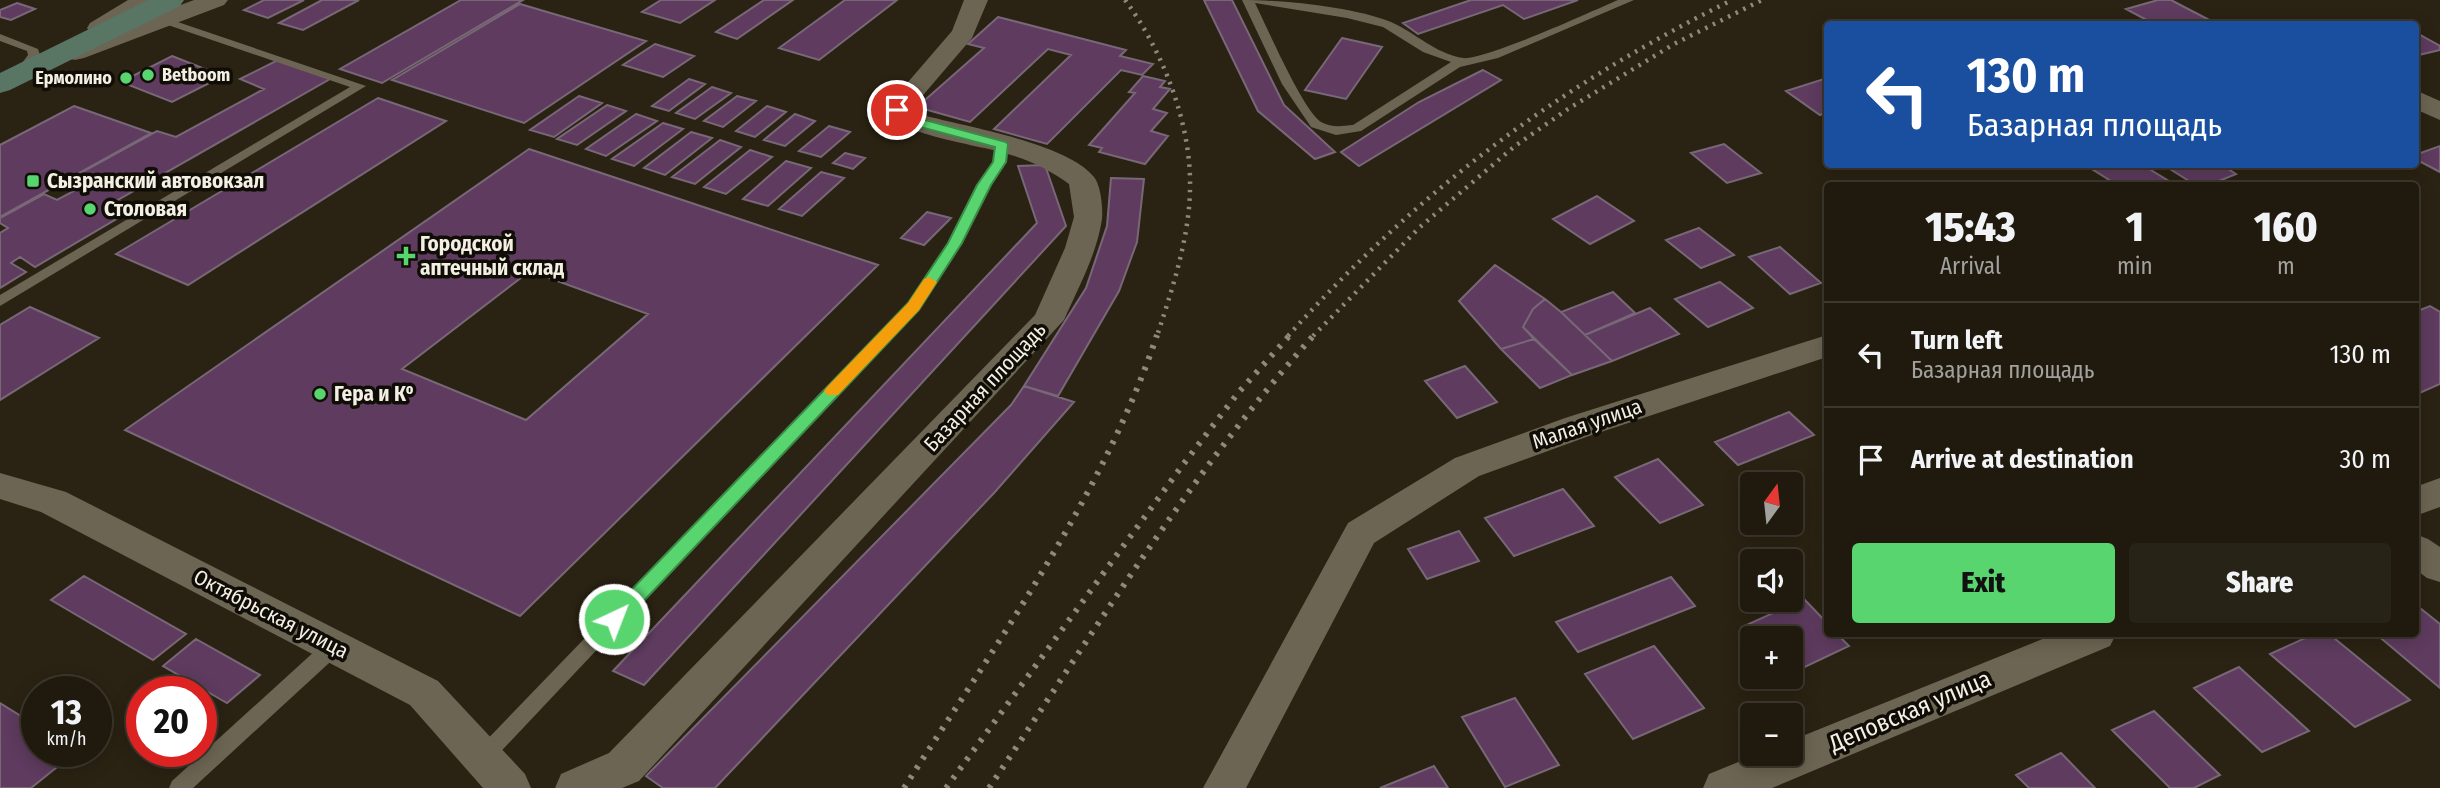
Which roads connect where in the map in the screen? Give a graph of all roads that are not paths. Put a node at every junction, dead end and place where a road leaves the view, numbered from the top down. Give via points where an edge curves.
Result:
1 (145, 0) edge
2 (216, 0) edge
3 (976, 0) edge
4 (1248, 0) edge
5 (1258, 0) edge
6 (1628, 0) edge
7 (167, 10) edge
8 (3, 40) edge
9 (1464, 62) junction
10 (17, 76) edge
11 (2440, 83) edge
12 (2419, 91) edge
13 (2419, 100) edge
14 (2440, 112) edge
15 (1002, 144) junction
16 (0, 301) edge
17 (1824, 347) edge
18 (0, 486) edge
19 (2440, 492) edge
20 (2419, 500) edge
21 (2419, 551) edge
22 (2440, 567) edge
23 (2089, 637) edge
24 (334, 646) junction
25 (484, 756) junction
26 (179, 788) edge
27 (510, 788) edge
28 (576, 788) edge
29 (1224, 788) edge
30 (1724, 788) edge

1 - 10 street
2 - 7 street
3 - 15 street, Базарная площадь via 963,33 897,110 914,121
4 - 9 lane via 1288,84 1315,124 1336,131 1357,128
5 - 9 lane via 1387,25 1426,50
6 - 9 lane via 1494,55
7 - 10 street
7 - 16 lane via 360,86
8 - 10 lane via 32,49 34,55
11 - 12 street
13 - 14 street
15 - 25 lane via 1000,162 913,306
15 - 28 street, Базарная площадь via 1040,156 1083,181 1088,217 1080,248 1048,320 624,766
17 - 29 street, Малая улица via 1467,467 1361,533
18 - 24 street, Октябрьская улица via 53,502
19 - 20 street
21 - 22 street
23 - 30 street, Деповская улица
24 - 25 street, Октябрьская улица via 424,693
24 - 26 lane
25 - 27 street, Октябрьская улица

